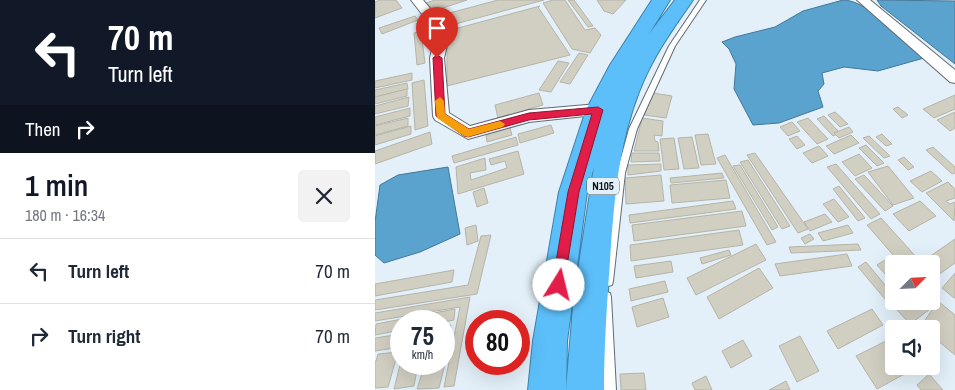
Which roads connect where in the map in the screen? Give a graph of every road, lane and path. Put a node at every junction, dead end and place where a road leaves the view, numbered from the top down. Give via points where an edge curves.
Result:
1 (417, 0) edge
2 (661, 0) edge
3 (683, 0) edge
4 (703, 0) edge
5 (863, 0) edge
6 (955, 78) edge
7 (598, 110) junction
8 (547, 390) edge
9 (585, 390) edge
10 (611, 390) edge

1 - 7 street via 443,32 437,58 441,116 468,133 529,116
2 - 7 highway via 620,64
3 - 9 highway, N105 via 637,70 620,115 600,198
4 - 10 lane via 668,54 633,129 621,173 606,296
5 - 6 street
7 - 8 highway via 573,192 550,341

